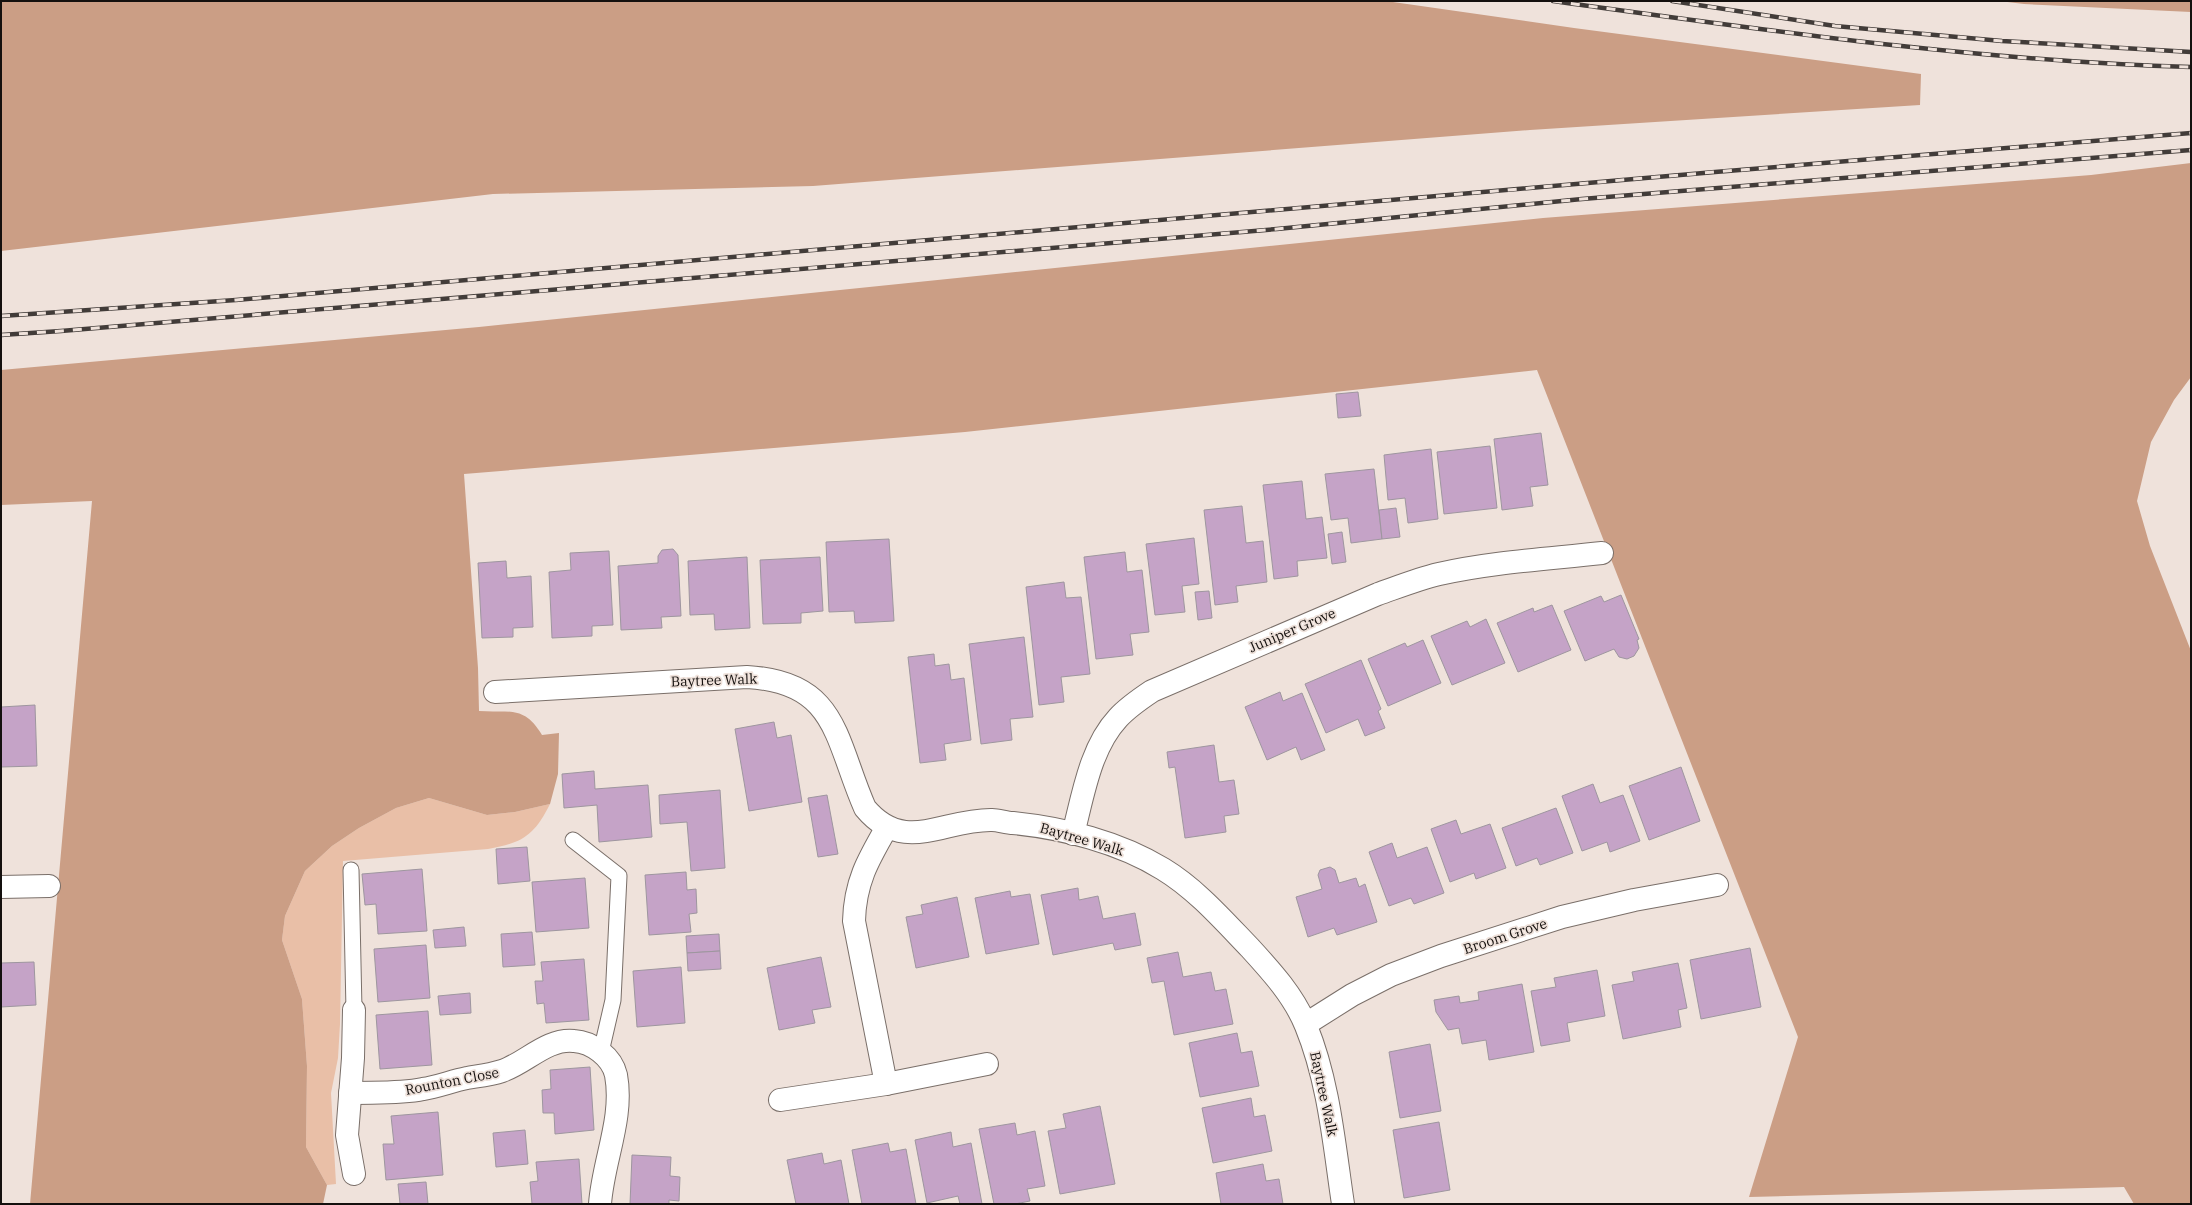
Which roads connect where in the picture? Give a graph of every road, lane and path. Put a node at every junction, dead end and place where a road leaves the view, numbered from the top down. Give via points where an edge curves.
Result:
1 (1602, 554) dead end
2 (494, 692) dead end
3 (886, 827) junction
4 (1073, 834) junction
5 (573, 840) dead end
6 (351, 870) dead end
7 (1717, 885) dead end
8 (49, 886) dead end
9 (1, 887) edge
10 (354, 1010) joint
11 (1306, 1024) junction
12 (601, 1052) junction
13 (987, 1064) dead end
14 (886, 1084) junction
15 (350, 1093) junction
16 (780, 1100) dead end
17 (354, 1174) dead end
18 (600, 1204) edge
19 (1344, 1204) edge

1 - 4 street, Juniper Grove via 1497,564 1438,574 1371,597 1152,691 1134,703 1106,734 1095,756
2 - 3 street, Baytree Walk via 747,678 781,681 812,697 825,712 835,730 865,808
3 - 4 street, Baytree Walk via 909,833 992,820 1038,825
3 - 14 street via 859,881 854,921
4 - 11 street, Baytree Walk via 1140,857 1184,884 1222,918 1274,974 1286,989
5 - 12 lane via 619,876 613,1000
6 - 10 lane
7 - 11 street, Broom Grove via 1634,900 1562,917 1441,956 1391,975 1352,995
8 - 9 street
10 - 15 street
11 - 19 street, Baytree Walk via 1320,1062
12 - 15 street, Rounton Close via 575,1040 564,1041 554,1043 504,1071 488,1075 453,1081 423,1090
12 - 18 street, Rounton Close via 615,1074 617,1096
13 - 14 street
14 - 16 street
15 - 17 street via 347,1135

